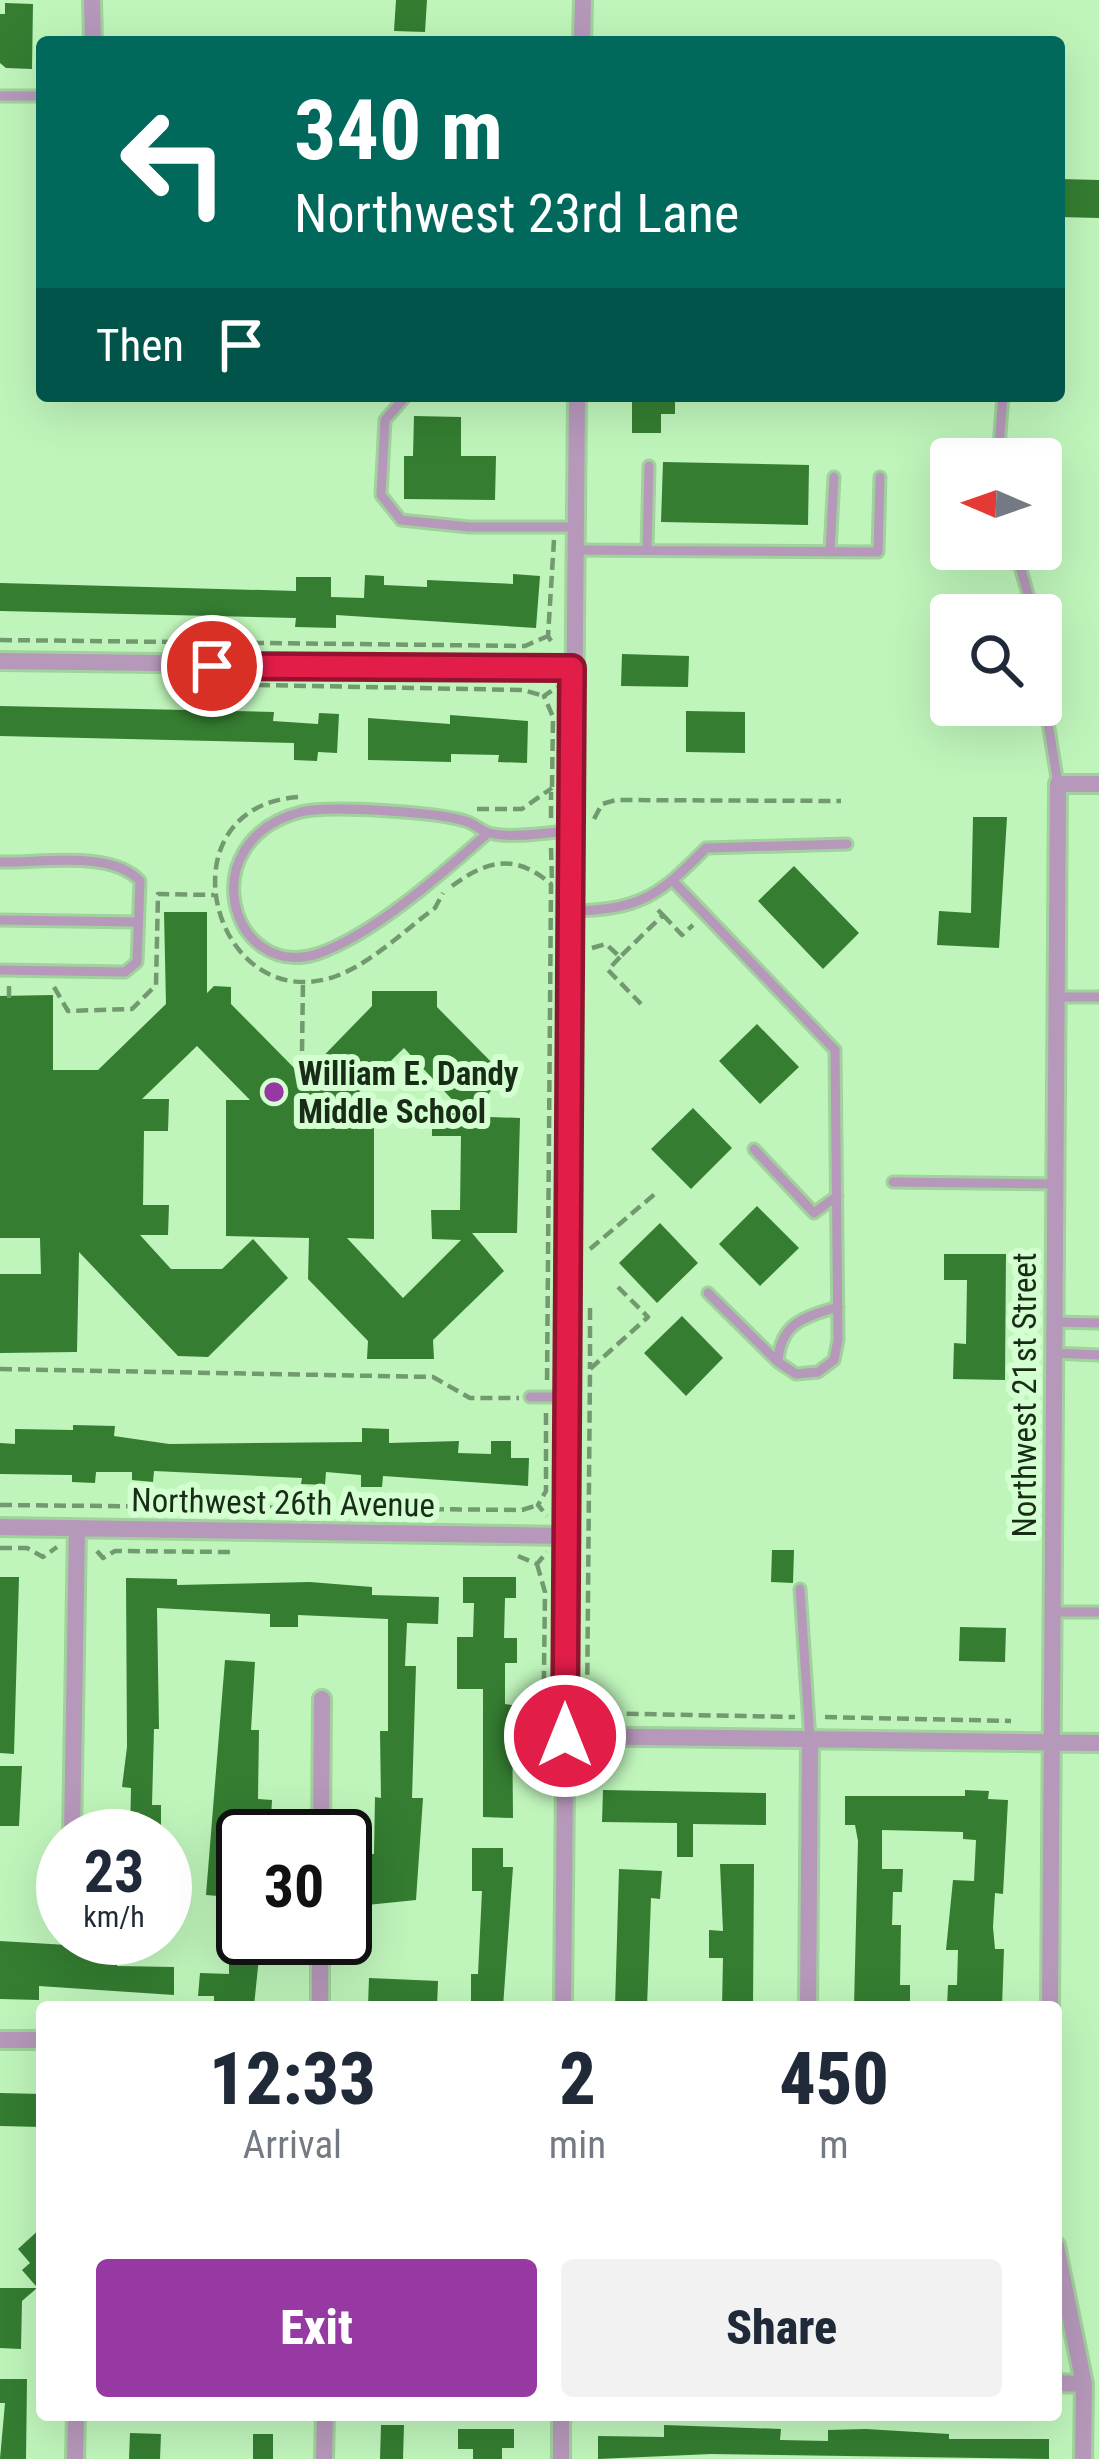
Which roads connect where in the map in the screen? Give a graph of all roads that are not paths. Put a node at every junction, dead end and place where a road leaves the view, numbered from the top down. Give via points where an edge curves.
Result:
1 (92, 0) edge
2 (583, 0) edge
3 (92, 36) edge
4 (582, 36) edge
5 (0, 95) edge
6 (36, 96) edge
7 (401, 402) edge
8 (577, 402) edge
9 (1003, 402) edge
10 (1000, 438) edge
11 (649, 466) dead end
12 (834, 476) dead end
13 (880, 477) dead end
14 (574, 527) junction
15 (574, 550) junction
16 (647, 550) junction
17 (830, 551) junction
18 (0, 661) edge
19 (563, 668) junction
20 (1049, 726) edge
21 (1058, 784) junction
22 (1099, 784) edge
23 (571, 831) junction
24 (488, 833) junction
25 (848, 844) dead end
26 (0, 862) edge
27 (673, 881) junction
28 (570, 911) junction
29 (0, 920) edge
30 (138, 922) junction
31 (0, 970) edge
32 (1057, 997) junction
33 (1099, 998) edge
34 (754, 1149) dead end
35 (893, 1182) dead end
36 (1056, 1184) junction
37 (837, 1196) junction
38 (708, 1293) dead end
39 (838, 1307) junction
40 (1054, 1322) junction
41 (1099, 1324) edge
42 (1054, 1353) junction
43 (1099, 1355) edge
44 (778, 1362) junction
45 (530, 1397) road end
46 (566, 1397) junction
47 (0, 1527) edge
48 (565, 1536) junction
49 (77, 1538) junction
50 (800, 1589) dead end
51 (1052, 1612) junction
52 (1099, 1612) edge
53 (322, 1699) dead end
54 (565, 1736) junction
55 (810, 1741) junction
56 (1051, 1742) junction
57 (1099, 1743) edge
58 (72, 1809) edge
59 (321, 1809) edge
60 (320, 1965) edge
61 (320, 2001) edge
62 (563, 2001) edge
63 (808, 2001) edge
64 (1050, 2001) edge
65 (0, 2040) edge
66 (36, 2040) edge
67 (1062, 2276) edge
68 (1062, 2384) edge
69 (1084, 2384) junction
70 (76, 2421) edge
71 (325, 2421) edge
72 (561, 2421) edge
73 (75, 2459) edge
74 (324, 2459) edge
75 (561, 2459) edge
76 (1083, 2459) edge

1 - 3 street
2 - 4 street
5 - 6 lane
7 - 14 lane via 385,420 381,495 401,520
8 - 14 street
9 - 10 lane
11 - 16 lane
12 - 17 lane
13 - 17 lane via 878,551
14 - 15 street
15 - 16 lane
15 - 19 street
16 - 17 lane
18 - 19 street
19 - 23 street
20 - 21 lane
21 - 22 street
21 - 32 street, Northwest 21st Street
23 - 24 lane
23 - 28 street
24 - 24 lane via 436,815 305,811 271,824 242,848 236,911 252,941 282,955 314,956 387,912
25 - 27 lane via 706,848
26 - 30 lane via 128,867 140,881
27 - 28 lane via 623,910
27 - 37 lane via 836,1050
28 - 46 street
29 - 30 lane
30 - 31 lane via 137,962 125,972
32 - 33 lane
32 - 36 street, Northwest 21st Street
34 - 37 lane via 814,1213
35 - 36 lane
36 - 40 street, Northwest 21st Street
37 - 39 lane
38 - 44 lane
39 - 44 lane via 788,1326
39 - 44 lane via 834,1360 796,1374
40 - 41 lane
40 - 42 street, Northwest 21st Street
42 - 43 lane
42 - 51 street, Northwest 21st Street
45 - 46 lane
46 - 48 street
47 - 49 street, Northwest 26th Avenue
48 - 49 street, Northwest 26th Avenue
48 - 54 street
49 - 58 street
50 - 55 lane
51 - 52 lane
51 - 56 street, Northwest 21st Street
53 - 59 street
54 - 55 street
54 - 62 street
55 - 56 street
55 - 63 street
56 - 57 street
56 - 64 street, Northwest 21st Street
60 - 61 street
65 - 66 street
67 - 69 street
68 - 69 street
69 - 76 street
70 - 73 street
71 - 74 street
72 - 75 street

